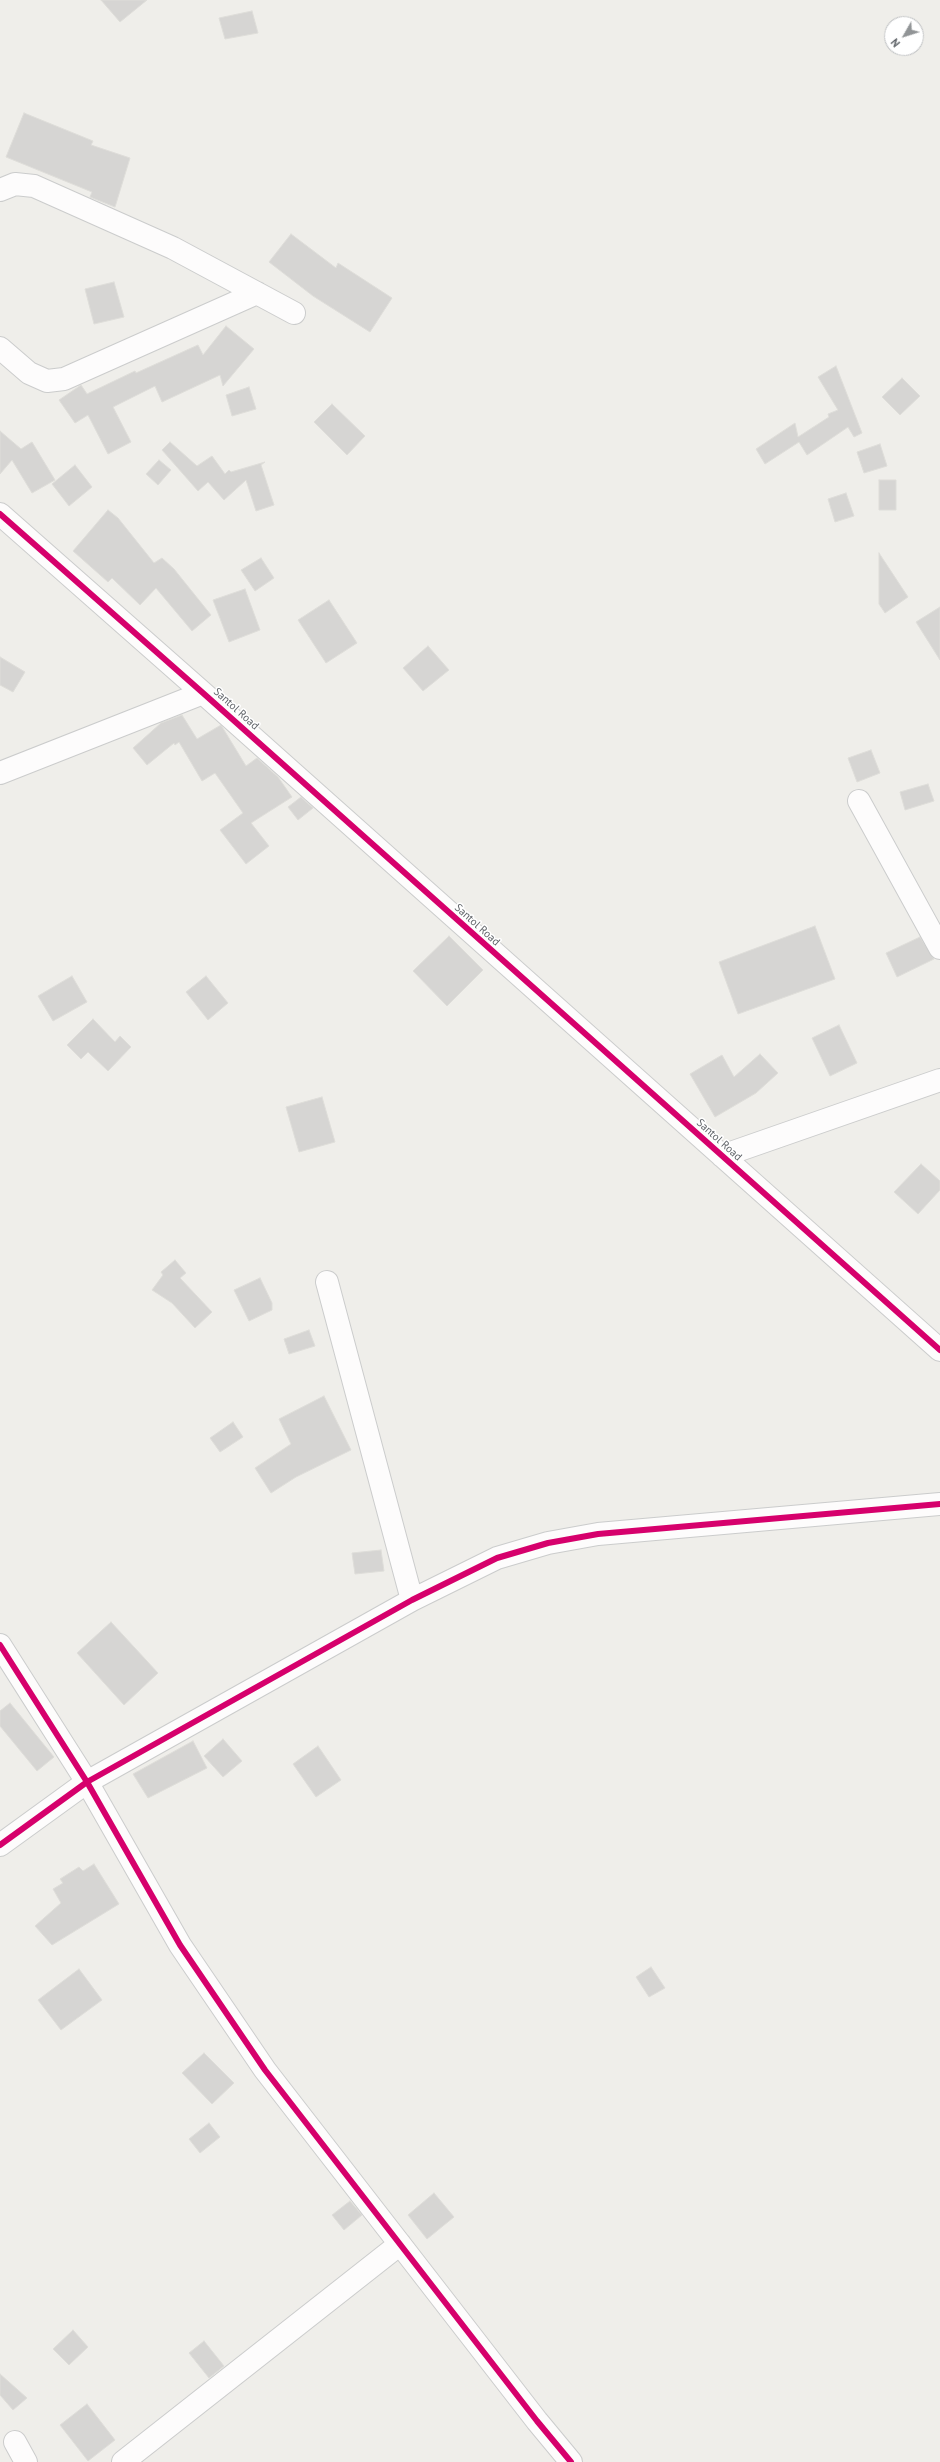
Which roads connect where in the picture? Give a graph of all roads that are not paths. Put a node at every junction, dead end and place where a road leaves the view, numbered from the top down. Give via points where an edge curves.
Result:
1 (0, 190) edge
2 (257, 293) junction
3 (294, 312) dead end
4 (0, 348) edge
5 (0, 514) edge
6 (203, 693) junction
7 (0, 773) edge
8 (859, 801) dead end
9 (940, 948) edge
10 (940, 1080) edge
11 (722, 1156) junction
12 (327, 1282) dead end
13 (940, 1350) edge
14 (940, 1504) edge
15 (412, 1600) junction
16 (0, 1645) edge
17 (87, 1782) junction
18 (0, 1845) edge
19 (400, 2244) junction
20 (15, 2442) dead end
21 (26, 2462) edge
22 (123, 2462) edge
23 (571, 2462) edge

1 - 2 street via 15,184 34,186 173,248
2 - 3 street
2 - 4 street via 64,379 47,381 29,373
5 - 6 street, Santol Road
6 - 7 street
6 - 11 street, Santol Road
8 - 9 street
10 - 11 street
11 - 13 street, Santol Road
12 - 15 street
14 - 15 street via 598,1534 548,1543 497,1558
15 - 17 street
16 - 17 street
17 - 18 street
17 - 19 street via 180,1945 265,2070
19 - 22 street
19 - 23 street
20 - 21 street

